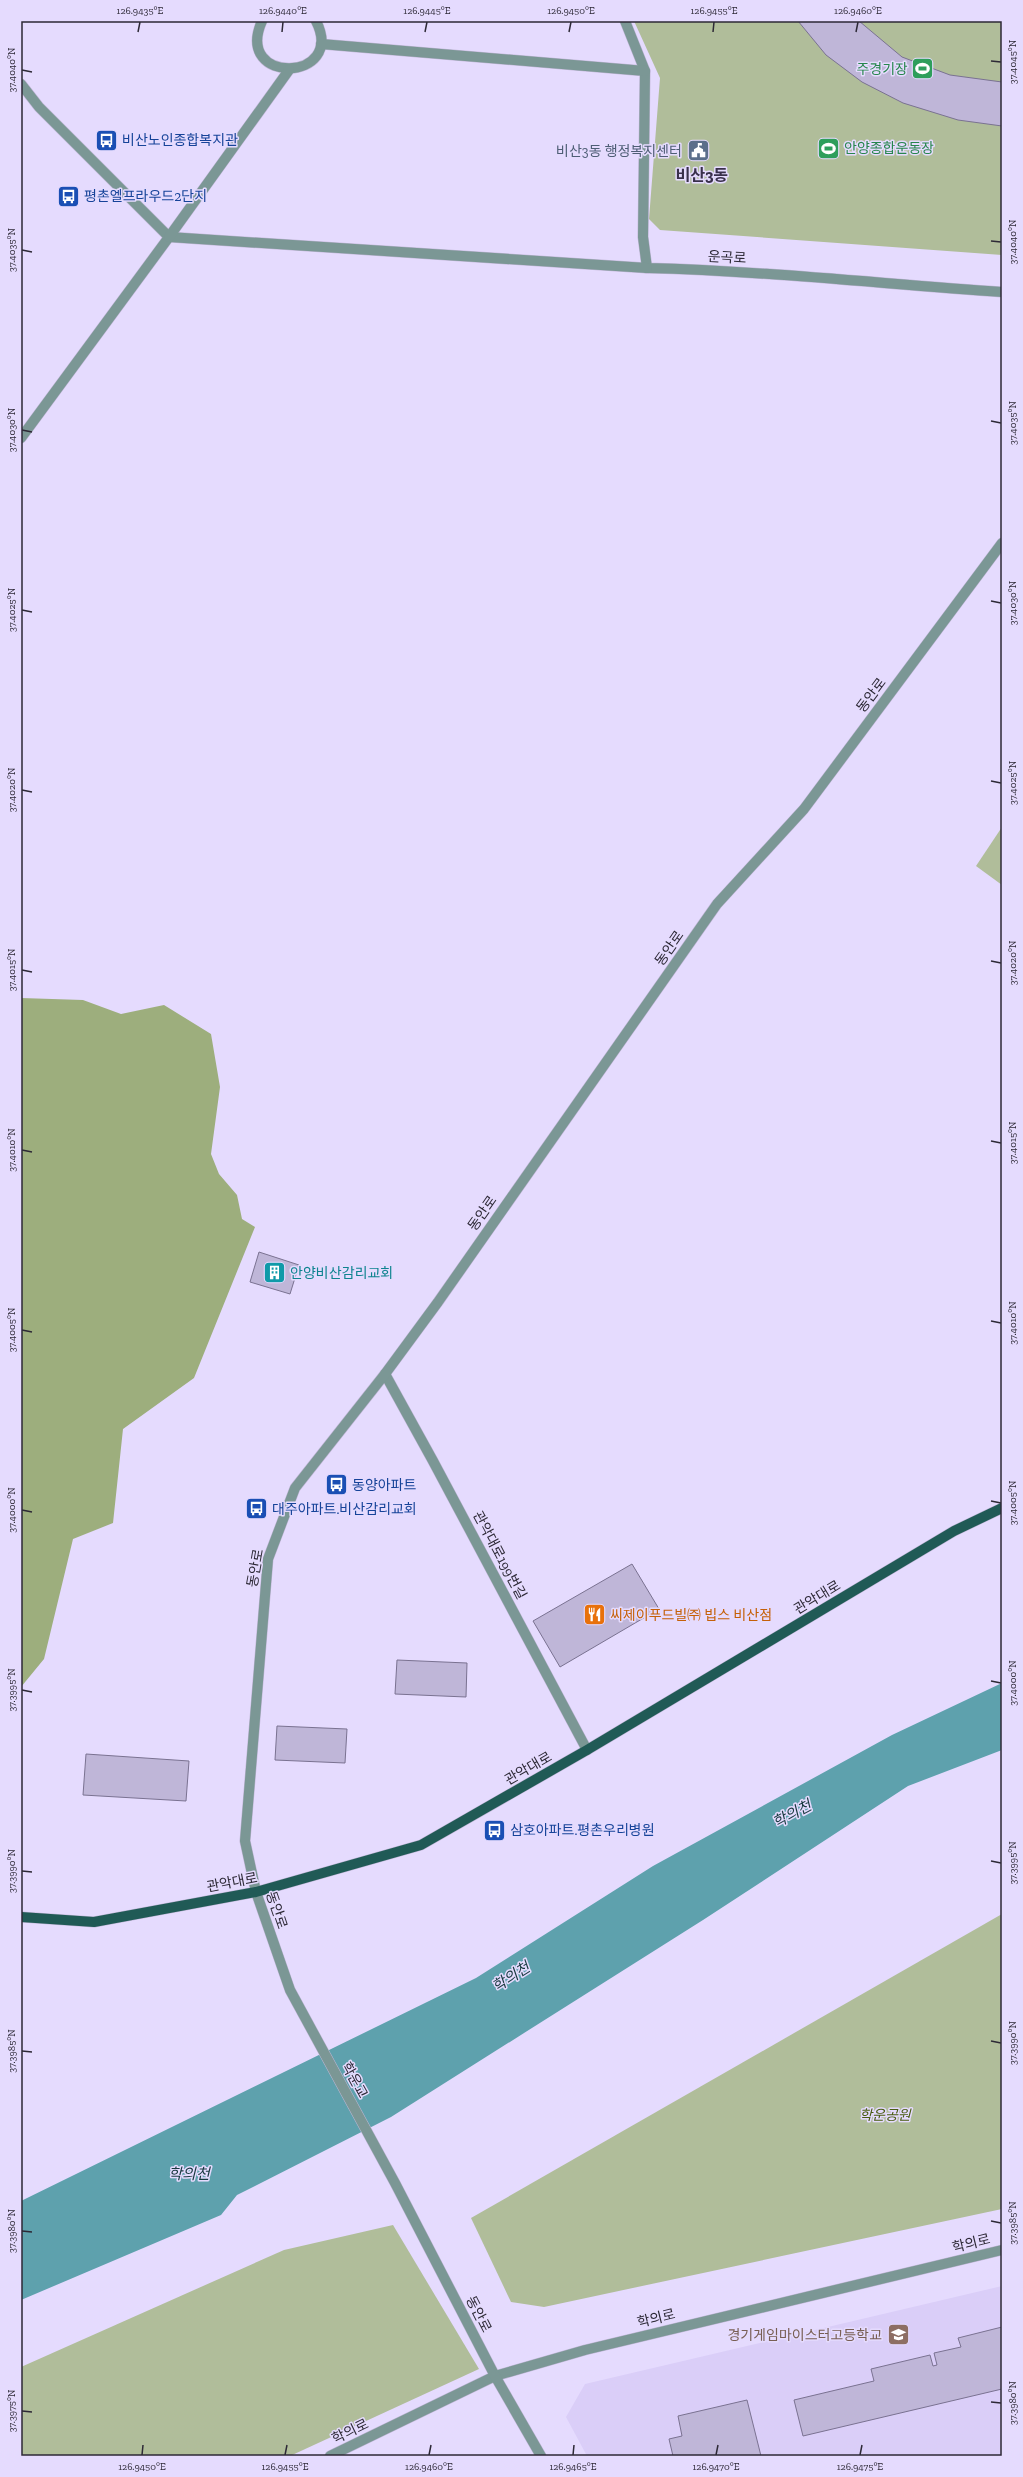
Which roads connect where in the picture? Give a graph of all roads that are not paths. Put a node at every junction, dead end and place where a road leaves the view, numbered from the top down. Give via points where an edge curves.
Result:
1 (262, 21) edge
2 (316, 21) edge
3 (625, 21) edge
4 (321, 44) junction
5 (289, 70) junction
6 (645, 71) junction
7 (21, 84) edge
8 (169, 237) junction
9 (647, 268) junction
10 (1002, 292) edge
11 (21, 438) edge
12 (1002, 543) edge
13 (384, 1374) junction
14 (1000, 1512) edge
15 (587, 1750) junction
16 (256, 1892) junction
17 (21, 1917) edge
18 (290, 1990) joint
19 (395, 2183) joint
20 (1002, 2250) edge
21 (495, 2376) junction
22 (330, 2456) edge
23 (541, 2456) edge

1 - 5 street via 258,32 258,46 264,58 274,66
2 - 4 street via 321,30
3 - 6 street
4 - 5 street via 315,58 303,67
4 - 6 street
5 - 8 street
6 - 9 street via 644,237
7 - 8 street via 39,107
8 - 9 street, 운곡로
8 - 11 street
9 - 10 street, 운곡로 via 739,270 828,280
12 - 13 street, 동안로 via 804,809 717,904 438,1302
13 - 15 street, 관악대로199번길 via 437,1467
13 - 16 street, 동안로 via 295,1488 268,1559 245,1841
14 - 15 main road, 관악대로 via 954,1532
15 - 16 main road, 관악대로 via 421,1845
16 - 17 main road, 관악대로 via 94,1922
16 - 18 street, 동안로
18 - 19 street, 학운교
19 - 21 street, 동안로
20 - 21 street, 학의로 via 585,2350
21 - 22 street, 학의로
21 - 23 street, 동안로

